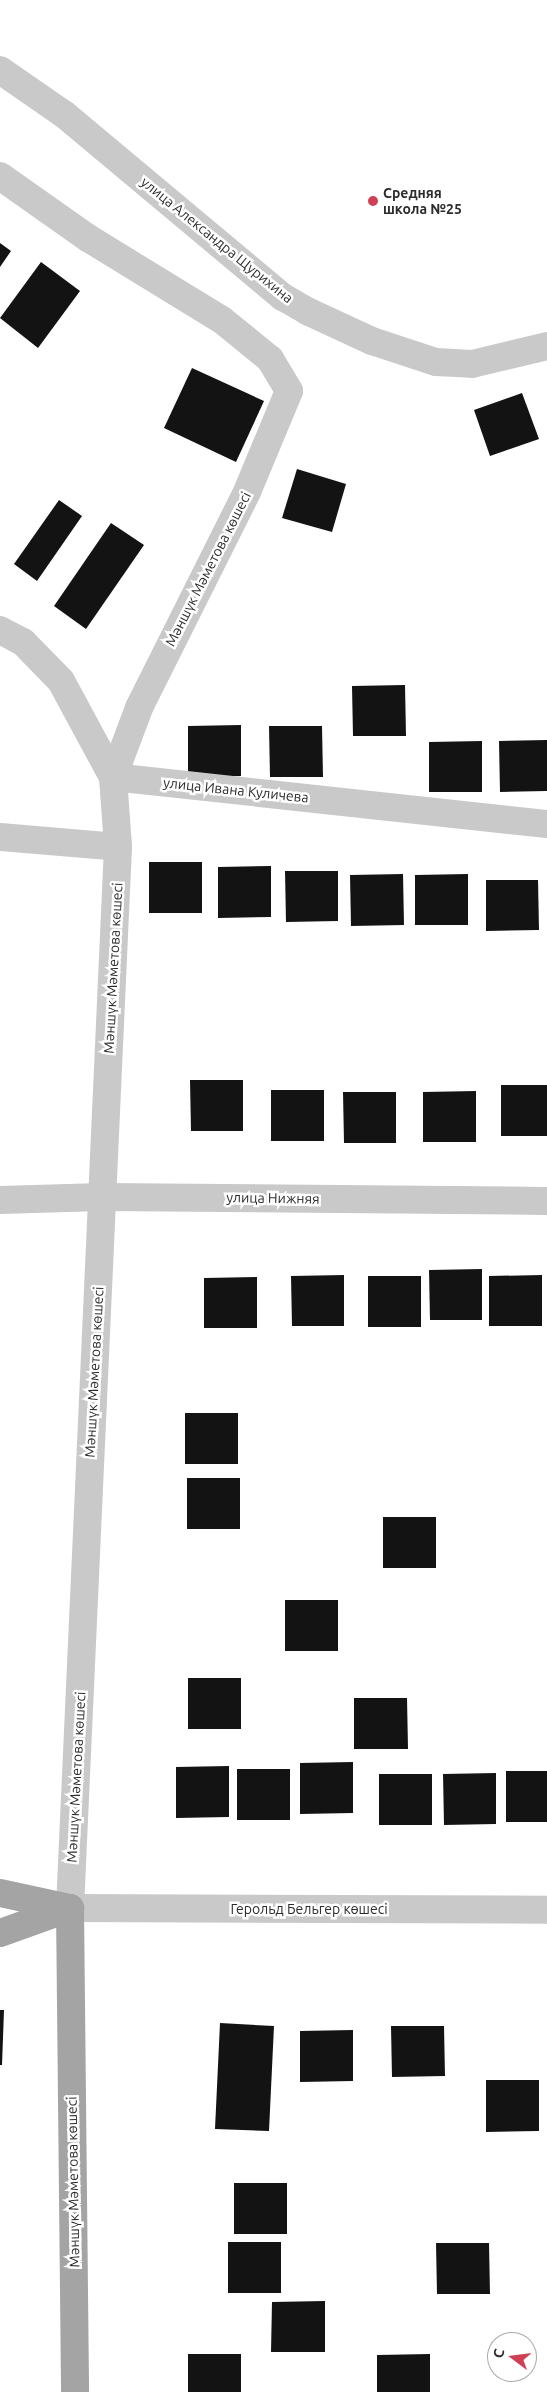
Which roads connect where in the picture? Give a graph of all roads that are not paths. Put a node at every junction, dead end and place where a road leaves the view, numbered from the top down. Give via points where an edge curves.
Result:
1 (0, 70) edge
2 (0, 176) edge
3 (547, 346) edge
4 (0, 630) edge
5 (112, 777) junction
6 (547, 824) edge
7 (0, 837) edge
8 (118, 847) junction
9 (102, 1197) junction
10 (0, 1200) edge
11 (547, 1201) edge
12 (0, 1893) edge
13 (70, 1908) junction
14 (547, 1910) edge
15 (0, 1933) edge
16 (75, 2392) edge

1 - 3 street, улица Александра Щурихина via 65,115 284,297 308,311 372,341 436,362 472,364
2 - 5 street, Мәншүк Мәметова көшесі via 88,238 222,320 270,359 289,391 247,492 139,708
4 - 5 street via 23,642 61,681
5 - 6 street, улица Ивана Куличева
5 - 8 street, Мәншүк Мәметова көшесі
7 - 8 street
8 - 9 street, Мәншүк Мәметова көшесі
9 - 10 street, улица Нижняя
9 - 11 street, улица Нижняя
9 - 13 street, Мәншүк Мәметова көшесі
12 - 13 main road, Герольд Бельгер көшесі
13 - 14 street, Герольд Бельгер көшесі
13 - 15 main road, Герольд Бельгер көшесі
13 - 16 main road, Мәншүк Мәметова көшесі

